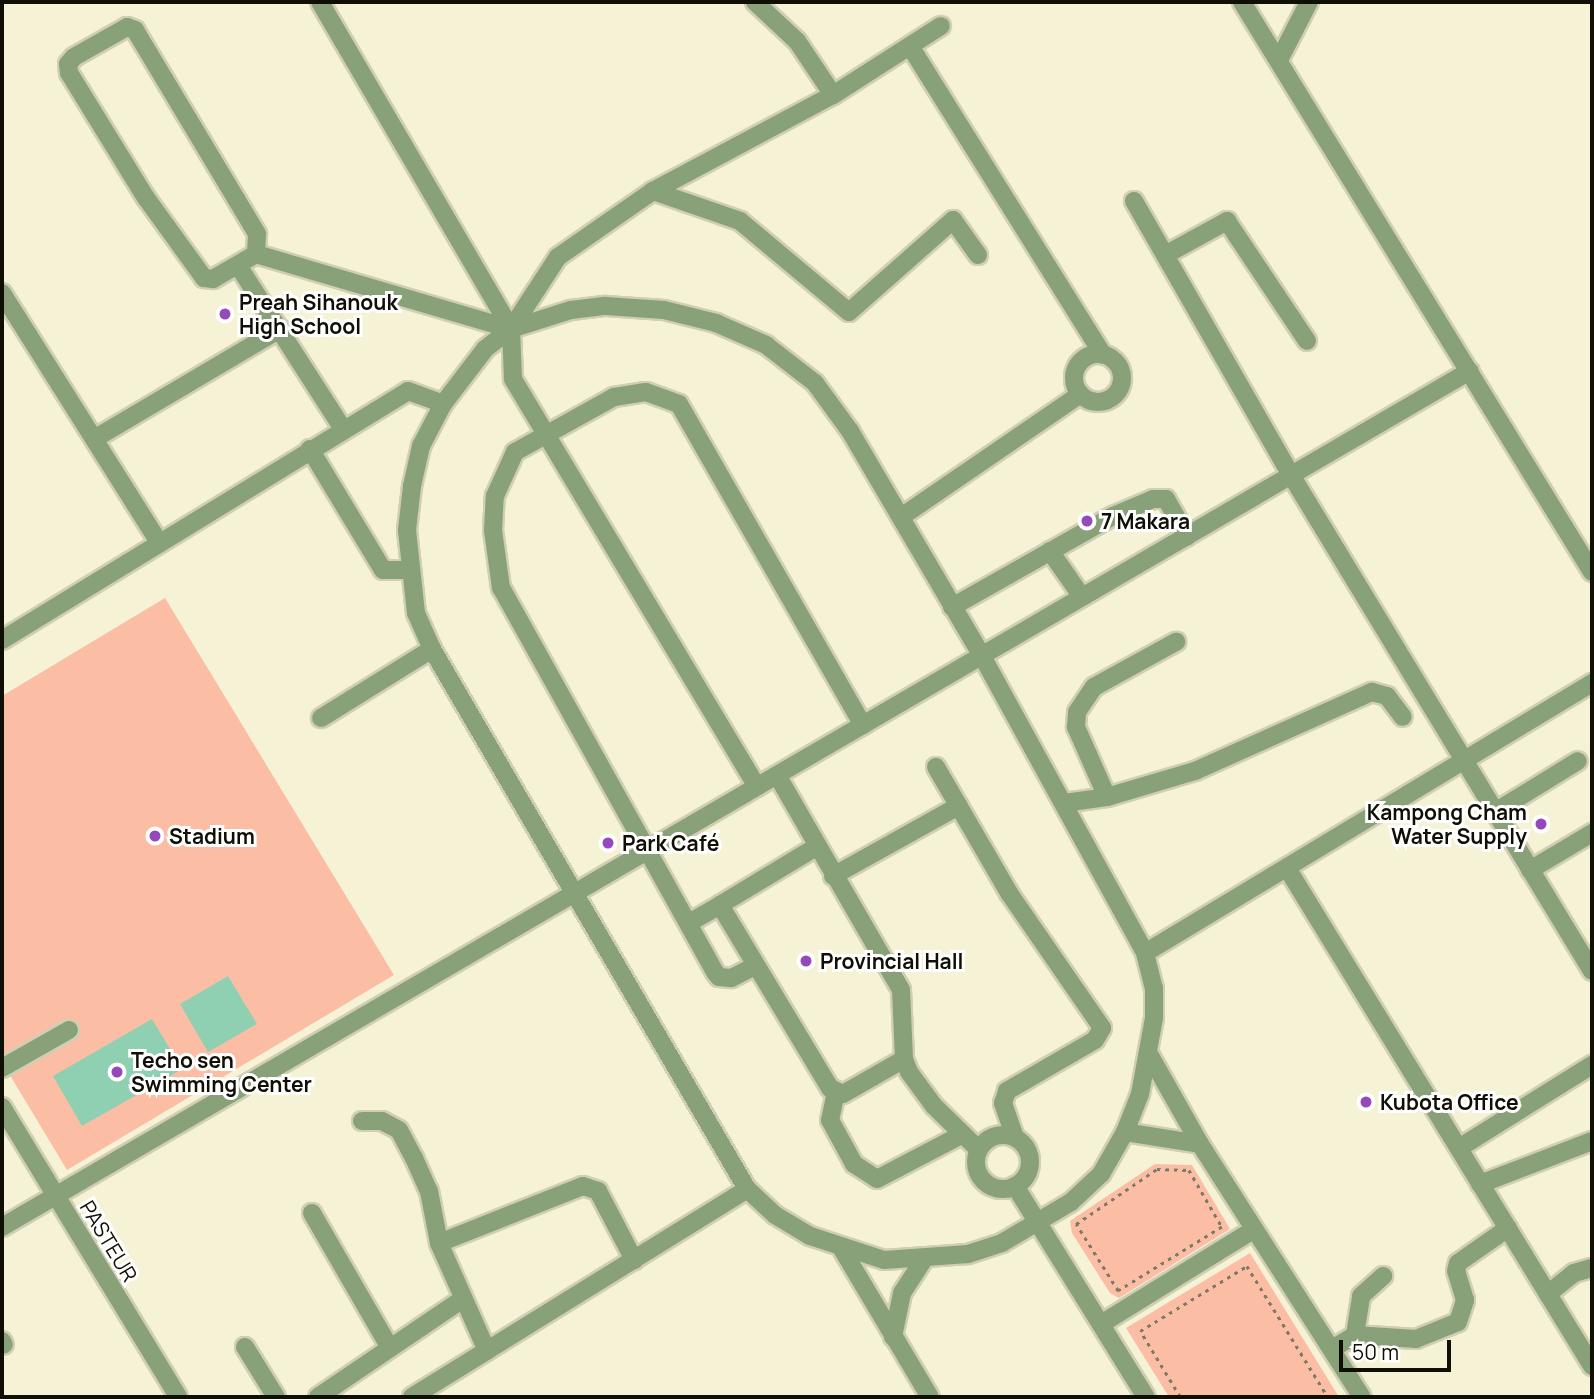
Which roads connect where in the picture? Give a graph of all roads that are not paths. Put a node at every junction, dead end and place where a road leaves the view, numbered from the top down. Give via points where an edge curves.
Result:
1 (320, 2) edge
2 (755, 2) edge
3 (1242, 2) edge
4 (1309, 2) edge
5 (940, 26) dead end
6 (910, 46) junction
7 (1279, 60) junction
8 (833, 95) junction
9 (653, 191) junction
10 (1134, 201) dead end
11 (256, 254) junction
12 (978, 255) dead end
13 (1165, 255) junction
14 (239, 267) junction
15 (2, 293) edge
16 (280, 329) junction
17 (511, 329) junction
18 (1307, 341) dead end
19 (1103, 355) junction
20 (1470, 371) junction
21 (1079, 396) junction
22 (443, 404) junction
23 (343, 429) junction
24 (545, 432) junction
25 (94, 439) junction
26 (310, 449) junction
27 (1291, 475) junction
28 (901, 517) junction
29 (1187, 536) junction
30 (159, 542) junction
31 (1050, 551) junction
32 (411, 570) junction
33 (1592, 572) edge
34 (1082, 597) junction
35 (952, 607) junction
36 (2, 640) edge
37 (1176, 642) dead end
38 (432, 649) junction
39 (982, 656) junction
40 (1592, 683) edge
41 (1403, 717) dead end
42 (321, 718) dead end
43 (863, 725) junction
44 (1463, 761) junction
45 (1578, 761) dead end
46 (936, 766) dead end
47 (777, 775) junction
48 (757, 786) junction
49 (1107, 797) junction
50 (1064, 803) junction
51 (959, 806) junction
52 (1494, 812) junction
53 (1592, 833) edge
54 (816, 847) junction
55 (649, 850) junction
56 (1287, 868) junction
57 (1530, 870) junction
58 (833, 876) junction
59 (576, 892) junction
60 (720, 905) junction
61 (689, 923) junction
62 (1145, 953) junction
63 (755, 966) junction
64 (1592, 971) edge
65 (69, 1030) dead end
66 (1149, 1055) junction
67 (904, 1059) junction
68 (1592, 1065) edge
69 (2, 1068) edge
70 (836, 1092) junction
71 (2, 1107) edge
72 (362, 1121) dead end
73 (1125, 1132) junction
74 (962, 1134) junction
75 (1015, 1138) junction
76 (1592, 1141) edge
77 (1200, 1144) junction
78 (978, 1149) junction
79 (1459, 1149) junction
80 (1480, 1184) junction
81 (1015, 1186) junction
82 (747, 1189) junction
83 (54, 1196) junction
84 (312, 1213) dead end
85 (1038, 1222) junction
86 (2, 1227) edge
87 (1508, 1228) junction
88 (1253, 1230) junction
89 (439, 1242) junction
90 (842, 1249) junction
91 (634, 1259) junction
92 (923, 1261) junction
93 (1592, 1268) edge
94 (1383, 1276) dead end
95 (1548, 1294) junction
96 (461, 1300) junction
97 (1101, 1324) junction
98 (1356, 1335) junction
99 (893, 1337) junction
100 (245, 1346) dead end
101 (390, 1348) junction
102 (1332, 1349) junction
103 (486, 1351) junction
104 (1592, 1366) edge
105 (438, 1390) edge
106 (178, 1397) edge
107 (276, 1397) edge
108 (318, 1397) edge
109 (412, 1397) edge
110 (930, 1397) edge
111 (1146, 1397) edge
112 (1362, 1397) edge

1 - 17 street
2 - 8 street via 797,41
3 - 7 street
4 - 7 street
5 - 6 street
6 - 8 street
6 - 19 street
7 - 20 street
8 - 9 street
9 - 12 street via 740,221 849,312 953,220
9 - 17 street via 558,257
10 - 13 street
11 - 14 street
11 - 14 street via 257,234 135,30 116,31 74,57 69,73 146,198 204,278 213,279
11 - 17 street
13 - 18 street via 1227,220
13 - 27 street
14 - 16 street
15 - 25 street
16 - 23 street
16 - 25 street
17 - 22 street via 485,349
17 - 24 street via 513,379
17 - 28 street via 571,310 618,307 664,310 716,323 766,345 815,383
19 - 21 street via 1086,356 1077,364 1072,377
19 - 21 street via 1121,370 1116,395 1104,402 1089,402
20 - 27 street
20 - 33 street
21 - 28 street
22 - 23 street via 408,391
22 - 32 street via 421,446 411,486 407,530
23 - 26 street
24 - 43 street via 614,397 646,393 679,404
24 - 48 street
24 - 55 street via 515,452 495,496 493,530 501,588
25 - 30 street
26 - 30 street
26 - 32 street via 383,570
27 - 29 street
27 - 44 street
28 - 35 street
29 - 31 street via 1166,499 1153,499
29 - 34 street
30 - 36 street
31 - 34 street
31 - 35 street
32 - 38 street via 416,613
34 - 39 street
35 - 39 street
37 - 49 street via 1094,687 1077,712 1076,727
38 - 42 street
38 - 59 street
39 - 43 street
39 - 50 street
40 - 44 street
41 - 49 street via 1387,696 1372,692 1241,753
43 - 47 street
44 - 52 street
44 - 56 street
45 - 52 street
46 - 51 street
47 - 48 street
47 - 54 street
48 - 55 street
49 - 50 street
50 - 62 street
51 - 58 street
51 - 75 street via 1009,893 1102,1028 1095,1040 1007,1091 1003,1103
52 - 57 street
53 - 57 street
54 - 58 street
54 - 60 street
55 - 59 street
55 - 61 street
56 - 62 street
56 - 79 street
57 - 64 street
58 - 67 street via 901,990
59 - 82 street
59 - 83 street
60 - 61 street
60 - 63 street
61 - 63 street via 719,977 731,978
62 - 66 street via 1154,988
63 - 70 street
65 - 69 street
66 - 73 street
66 - 77 street
67 - 70 street via 844,1094
67 - 74 street via 934,1106
68 - 79 street
70 - 74 street via 830,1120 854,1164 877,1179
71 - 83 street, PASTEUR
72 - 89 street via 382,1121 398,1130 429,1191
73 - 77 street
73 - 85 street via 1101,1174 1071,1202
74 - 78 street
75 - 78 street via 998,1135
75 - 81 street via 1030,1157 1027,1174
76 - 80 street
77 - 88 street
78 - 81 street via 976,1166 984,1181 999,1188
79 - 80 street
80 - 87 street
81 - 85 street
82 - 90 street via 775,1215
82 - 91 street
83 - 86 street
83 - 106 street, PASTEUR
84 - 101 street
85 - 92 street via 1002,1243
85 - 97 street
87 - 95 street
87 - 98 street via 1458,1263 1465,1300 1458,1322 1416,1339
88 - 97 street
88 - 102 street
89 - 91 street via 583,1186 598,1191
89 - 96 street
90 - 92 street via 884,1260
90 - 99 street
91 - 103 street
92 - 99 street via 902,1293
93 - 95 street via 1574,1273
94 - 98 street via 1361,1296
95 - 104 street
96 - 101 street
96 - 103 street
97 - 111 street
98 - 102 street
99 - 110 street
100 - 107 street
101 - 108 street
102 - 112 street
103 - 105 street
105 - 109 street

